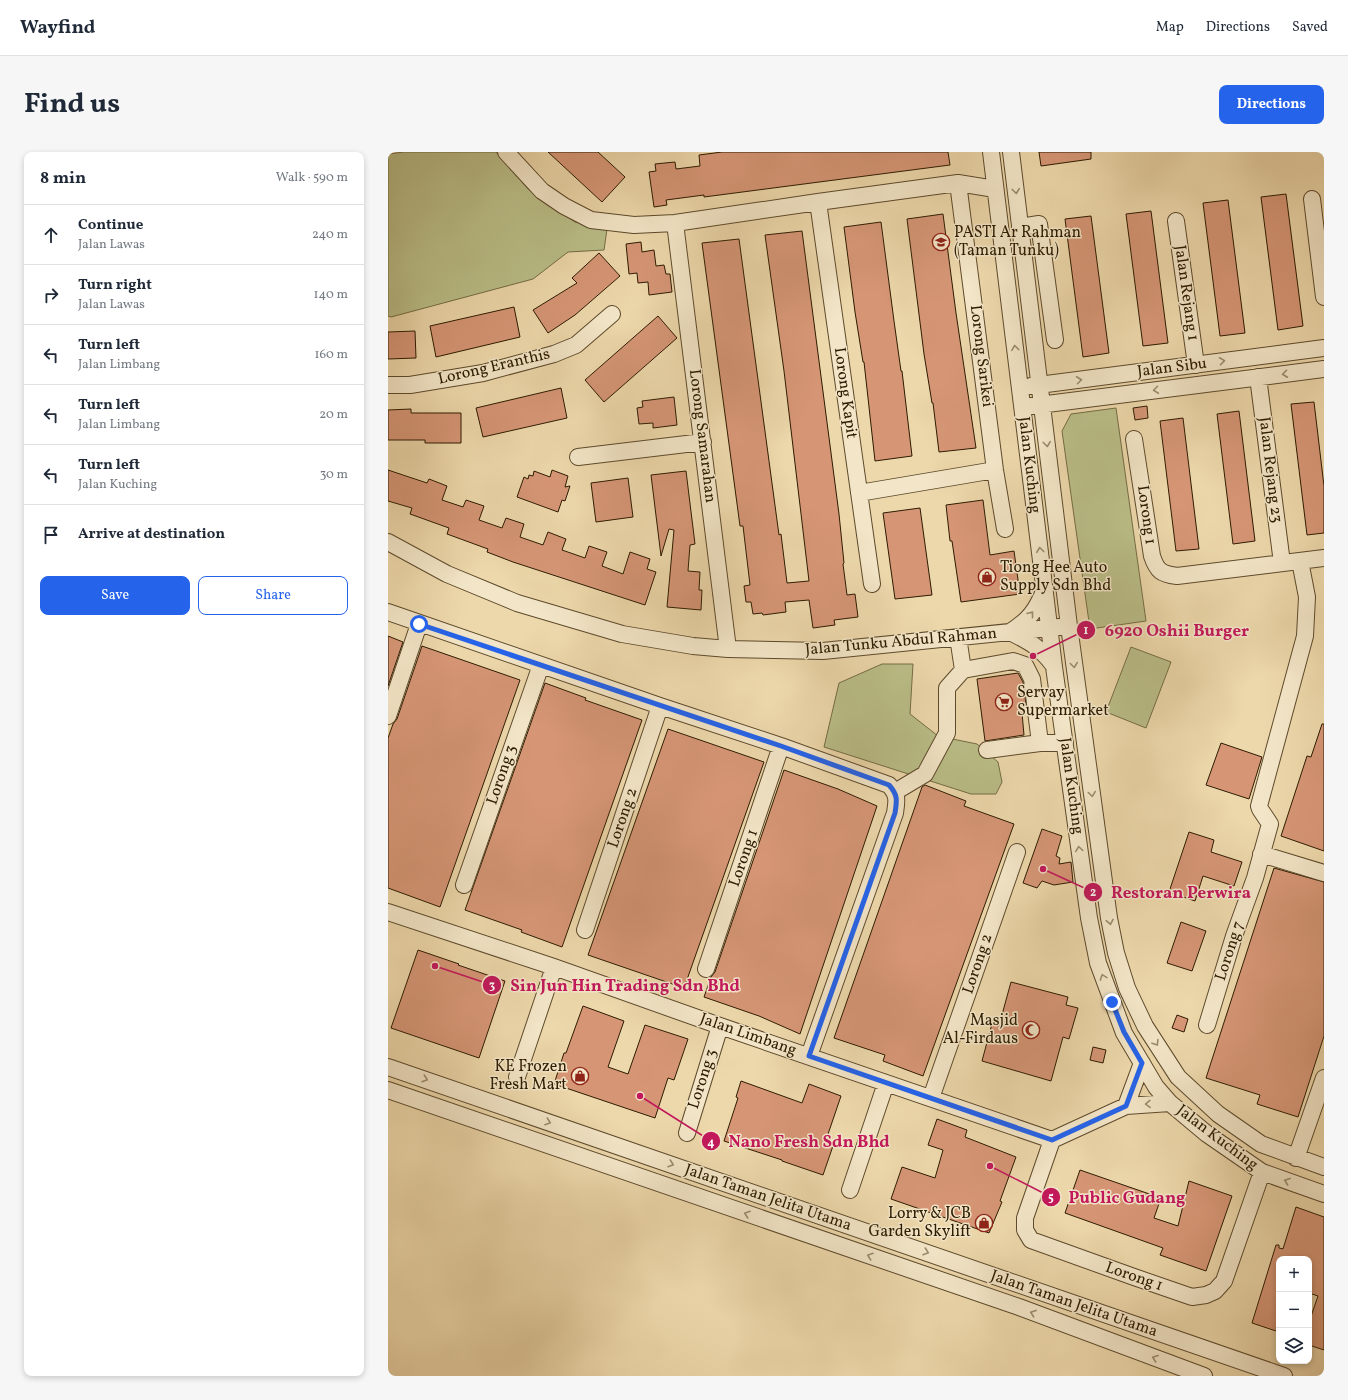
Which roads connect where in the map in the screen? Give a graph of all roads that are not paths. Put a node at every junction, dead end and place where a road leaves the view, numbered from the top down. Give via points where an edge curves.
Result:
1 (506, 152) edge
2 (991, 152) edge
3 (1011, 152) edge
4 (958, 183) junction
5 (995, 189) junction
6 (1312, 199) dead end
7 (818, 202) junction
8 (1176, 221) dead end
9 (675, 223) junction
10 (1020, 227) junction
11 (1324, 297) edge
12 (612, 314) dead end
13 (1055, 340) dead end
14 (1324, 348) edge
15 (1196, 365) junction
16 (1324, 369) edge
17 (1258, 378) junction
18 (1040, 384) junction
19 (388, 385) edge
20 (1020, 387) junction
21 (1042, 405) junction
22 (1022, 407) junction
23 (1134, 439) dead end
24 (703, 442) junction
25 (578, 457) dead end
26 (996, 470) junction
27 (859, 493) junction
28 (1005, 529) dead end
29 (388, 542) edge
30 (1324, 558) edge
31 (1300, 561) junction
32 (1282, 563) junction
33 (872, 584) dead end
34 (1045, 589) junction
35 (388, 612) edge
36 (419, 624) junction
37 (1069, 626) junction
38 (1049, 628) junction
39 (1010, 632) junction
40 (958, 638) junction
41 (728, 649) junction
42 (541, 665) junction
43 (1054, 667) junction
44 (963, 670) junction
45 (660, 706) junction
46 (388, 716) edge
47 (1040, 743) junction
48 (1065, 743) junction
49 (781, 746) junction
50 (987, 750) dead end
51 (895, 792) junction
52 (1017, 852) dead end
53 (1261, 854) junction
54 (1324, 873) edge
55 (464, 886) dead end
56 (388, 913) edge
57 (585, 930) dead end
58 (554, 967) junction
59 (706, 969) dead end
60 (1207, 1025) dead end
61 (720, 1026) junction
62 (809, 1056) junction
63 (1142, 1063) junction
64 (388, 1067) edge
65 (517, 1077) dead end
66 (1324, 1078) edge
67 (886, 1083) junction
68 (388, 1090) edge
69 (931, 1098) junction
70 (1170, 1103) junction
71 (1126, 1106) junction
72 (687, 1133) dead end
73 (1052, 1140) junction
74 (1296, 1158) junction
75 (1324, 1167) edge
76 (1262, 1172) junction
77 (850, 1190) dead end
78 (1324, 1194) edge
79 (1204, 1376) edge
80 (1284, 1376) edge

1 - 9 street via 542,191 591,220 634,225
2 - 5 street, Jalan Kuching
3 -> 10 street, Jalan Kuching
4 - 5 street
4 - 7 street
4 - 26 street, Lorong Sarikei
20 -> 5 street, Jalan Kuching
6 - 11 street
7 - 9 street
7 - 27 street, Lorong Kapit
8 - 15 street, Jalan Rejang 1
9 - 24 street, Lorong Samarahan
10 - 13 street via 1039,224
10 - 18 street, Jalan Kuching
12 - 19 street, Lorong Eranthis via 576,345 554,354 483,373 410,385
15 -> 14 street, Jalan Sibu
18 -> 15 street, Jalan Sibu
16 -> 17 street, Jalan Sibu
17 -> 21 street, Jalan Sibu
17 - 32 street, Jalan Rejang 23
18 - 20 street, Jalan Sibu
18 - 21 street, Jalan Kuching
20 - 22 street, Jalan Kuching
21 - 22 street, Jalan Sibu
21 -> 37 street, Jalan Kuching
34 -> 22 street, Jalan Kuching
23 - 32 street, Lorong 1 via 1152,556 1161,572 1177,576
24 - 25 street
24 - 41 street, Lorong Samarahan
26 - 27 street
26 - 28 street, Lorong Sarikei
27 - 33 street, Lorong Kapit
29 - 41 street, Jalan Tunku Abdul Rahman via 447,574 517,603 622,634
30 - 31 street
31 - 32 street
31 - 53 street, Lorong 7 via 1307,597 1306,636 1259,806 1270,824
34 - 38 street, Jalan Kuching
39 -> 34 street via 1024,623 1033,612
35 - 36 street
36 - 42 street
36 - 46 street
37 - 38 street, Jalan Tunku Abdul Rahman
37 -> 74 street, Jalan Kuching via 1109,918 1127,988 1145,1026 1178,1077 1218,1114 1261,1144
38 - 39 street, Jalan Tunku Abdul Rahman
38 - 43 street, Jalan Kuching
39 - 40 street, Jalan Tunku Abdul Rahman
39 - 43 street via 1036,646
40 - 41 street, Jalan Tunku Abdul Rahman via 823,651
40 - 44 street
42 - 45 street
42 - 55 street, Lorong 3
43 - 48 street, Jalan Kuching
44 - 47 street via 1013,661 1025,665 1032,679
44 - 51 street via 947,688 947,734 925,774
45 - 49 street
45 - 57 street, Lorong 2
47 - 48 street
47 - 50 street
63 -> 48 street, Jalan Kuching via 1124,1032 1098,963 1089,918
49 - 51 street via 889,785
49 - 59 street, Lorong 1
51 - 62 street via 895,813
52 - 69 street, Lorong 2
53 - 54 street
53 - 60 street, Lorong 7
56 - 58 street, Jalan Limbang
58 - 61 street, Jalan Limbang
58 - 65 street
61 - 62 street, Jalan Limbang
61 - 72 street, Lorong 3
62 - 67 street, Jalan Limbang
63 - 70 street, Jalan Kuching via 1156,1087
63 - 71 street
64 -> 80 street, Jalan Taman Jelita Utama
66 - 74 street
67 - 69 street, Jalan Limbang
67 - 77 street
79 -> 68 street, Jalan Taman Jelita Utama via 1019,1307
69 - 73 street, Jalan Limbang
70 -> 71 street
70 - 76 street, Jalan Kuching via 1207,1134
71 - 73 street
73 - 76 street, Lorong 1 via 1025,1218 1025,1230 1031,1240 1192,1297 1215,1291 1224,1281
74 - 75 street, Jalan Kuching
78 -> 76 street, Jalan Kuching

